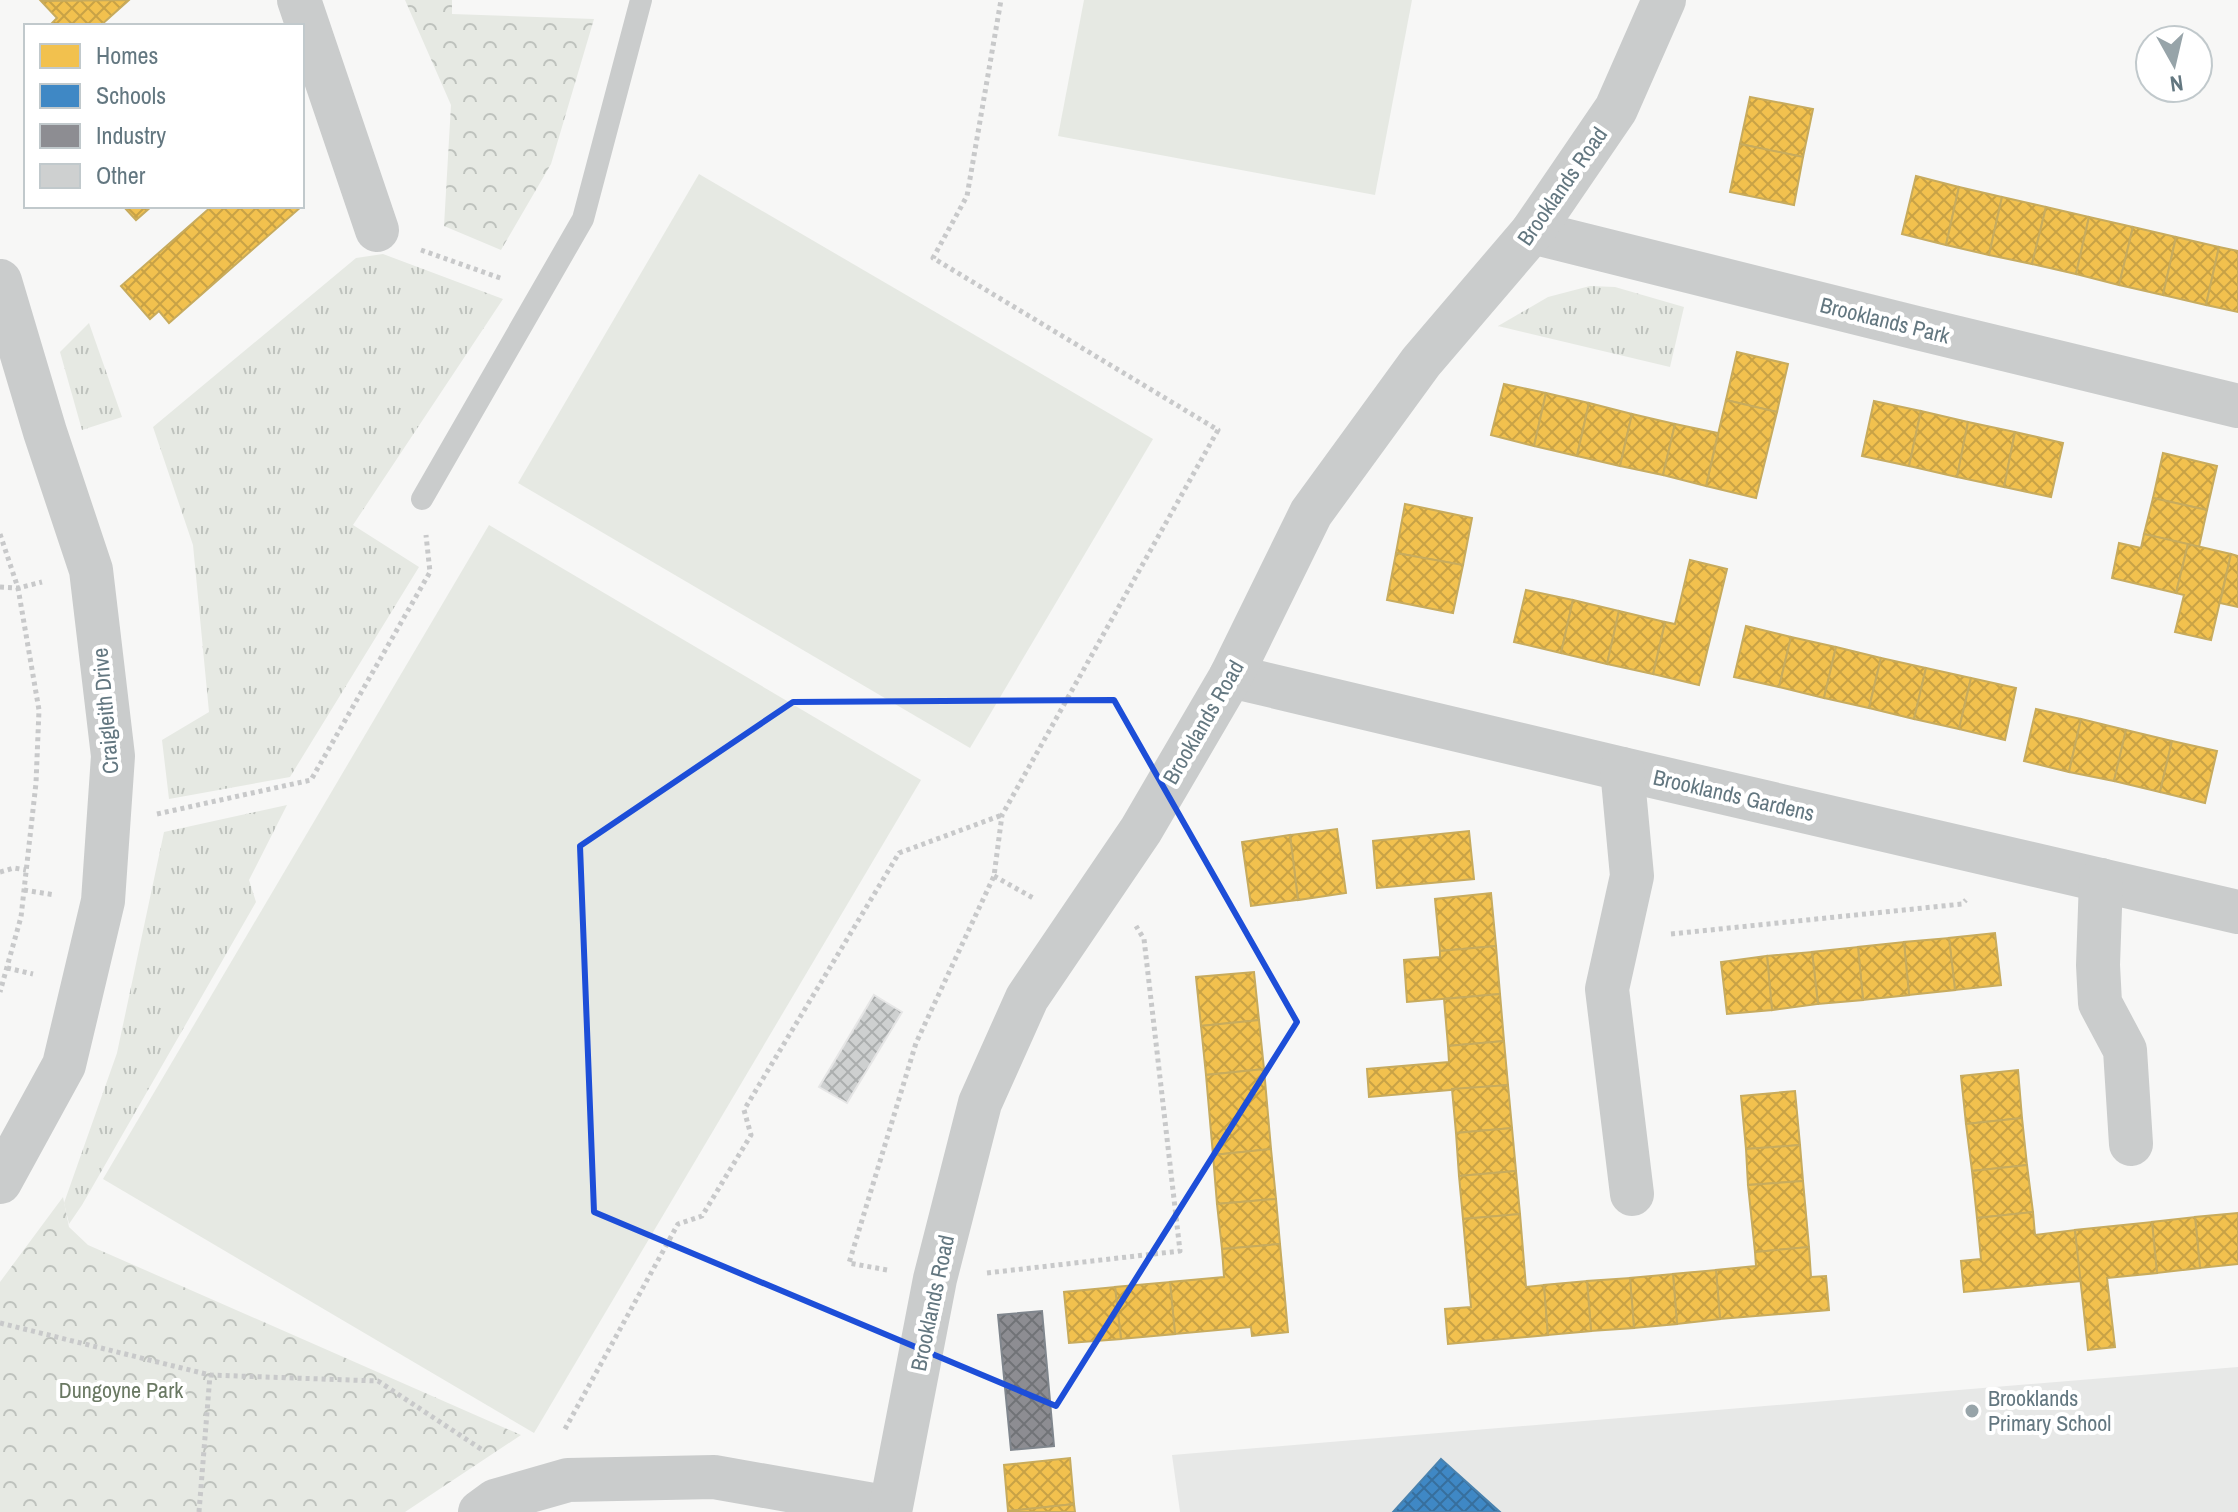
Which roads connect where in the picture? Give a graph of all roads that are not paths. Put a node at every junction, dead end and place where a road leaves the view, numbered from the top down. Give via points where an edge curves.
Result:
1 (299, 0) edge
2 (641, 0) edge
3 (1664, 0) edge
4 (377, 230) road end
5 (1532, 232) junction
6 (0, 281) edge
7 (2238, 406) edge
8 (422, 499) road end
9 (1231, 676) junction
10 (1622, 769) junction
11 (2101, 880) junction
12 (2238, 912) edge
13 (2131, 1144) dead end
14 (0, 1182) edge
15 (1632, 1194) dead end
16 (890, 1510) edge
17 (480, 1512) edge

1 - 4 street
2 - 8 lane via 583,219
3 - 5 street, Brooklands Road via 1616,109
5 - 7 street, Brooklands Park
5 - 9 street, Brooklands Road via 1421,362 1311,513
6 - 14 street, Craigleith Drive via 91,570 113,756 103,901 64,1065
9 - 10 street, Brooklands Gardens
9 - 16 street, Brooklands Road via 1141,830 1027,998 980,1103 935,1279
10 - 11 street, Brooklands Gardens
10 - 15 street via 1632,876 1607,989
11 - 12 street, Brooklands Gardens
11 - 13 street via 2100,1003 2125,1050
16 - 17 street via 714,1477 568,1480 495,1501

